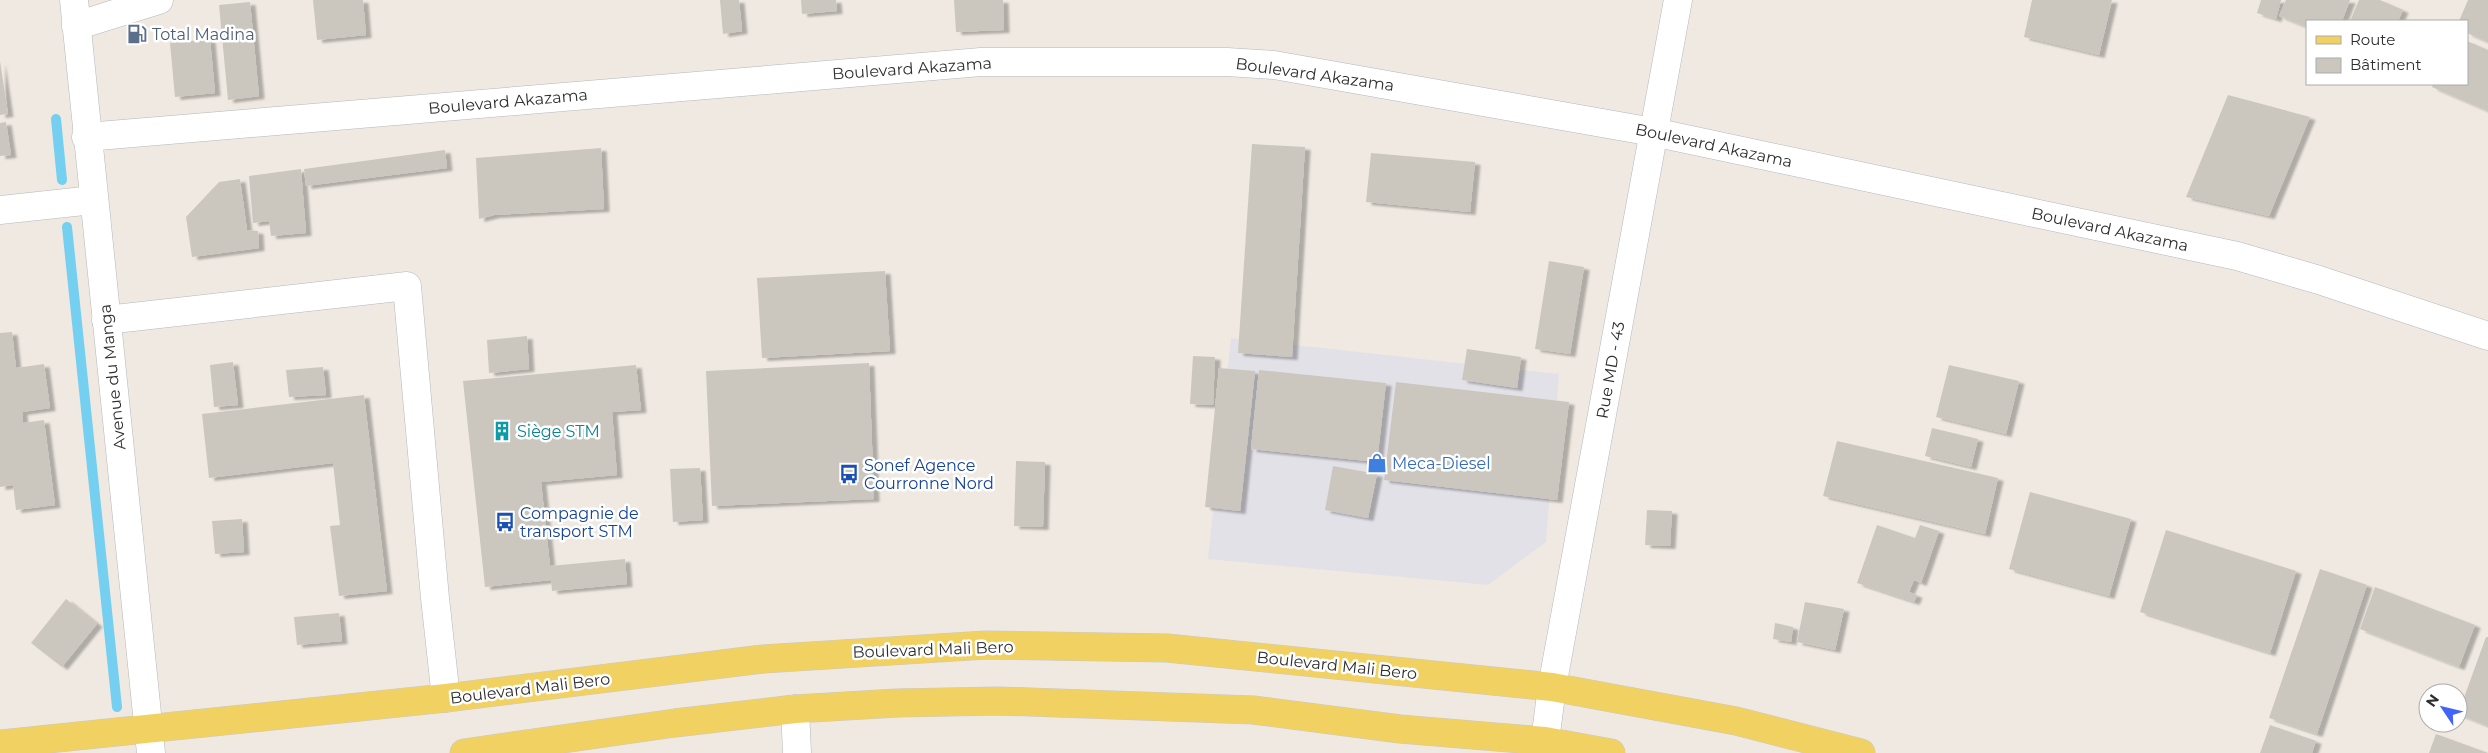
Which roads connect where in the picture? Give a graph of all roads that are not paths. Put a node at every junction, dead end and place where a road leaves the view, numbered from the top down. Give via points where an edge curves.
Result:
1 (159, 0) edge
2 (1678, 0) edge
3 (75, 13) edge
4 (1653, 132) junction
5 (86, 137) junction
6 (93, 200) junction
7 (0, 210) edge
8 (106, 320) junction
9 (2488, 336) edge
10 (1552, 687) junction
11 (446, 698) junction
12 (795, 709) junction
13 (150, 741) edge
14 (1545, 741) junction
15 (0, 744) edge
16 (464, 753) edge
17 (797, 753) edge
18 (1611, 753) edge
19 (1861, 753) edge

1 - 3 street
2 - 4 street, Rue MD - 43
3 - 5 street, Avenue du Manga
4 - 5 street, Boulevard Akazama via 1274,65 1227,62 981,62
4 - 9 street, Boulevard Akazama via 2237,256
4 - 10 street, Rue MD - 43
5 - 6 street, Avenue du Manga
6 - 7 street
6 - 8 street, Avenue du Manga
8 - 11 street via 407,286
8 - 13 street, Avenue du Manga
10 - 11 main road, Boulevard Mali Bero via 1167,648 986,645 763,659
10 - 14 street, Rue MD - 43
10 - 19 main road, Boulevard Mali Bero via 1736,721
11 - 13 main road, Boulevard Mali Bero
12 - 14 main road via 999,701 1253,710 1400,729
12 - 16 main road
12 - 17 street
13 - 15 main road, Boulevard Mali Bero
14 - 18 main road

